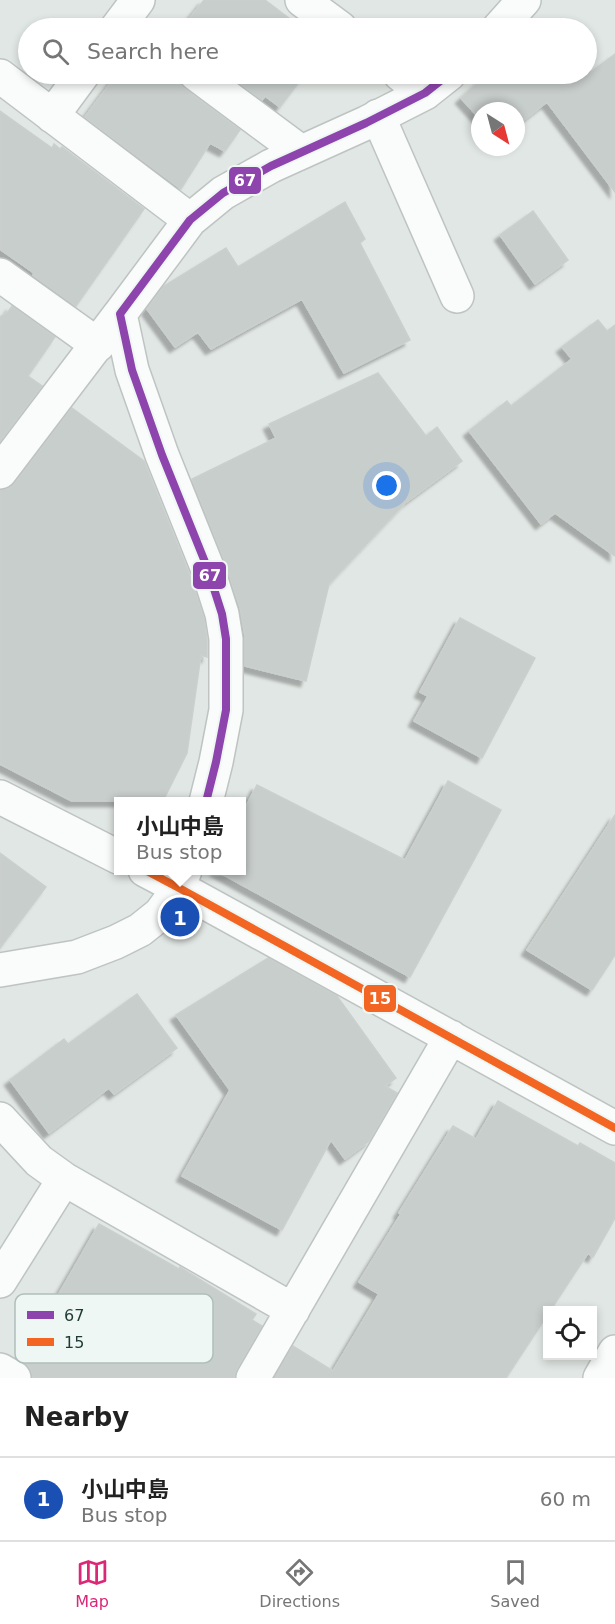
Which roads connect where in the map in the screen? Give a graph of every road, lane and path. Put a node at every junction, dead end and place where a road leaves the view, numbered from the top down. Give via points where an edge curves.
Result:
1 (302, 0) edge
2 (524, 0) edge
3 (326, 18) edge
4 (508, 18) edge
5 (0, 76) edge
6 (76, 84) edge
7 (209, 84) edge
8 (420, 84) edge
9 (52, 116) junction
10 (378, 116) junction
11 (301, 152) junction
12 (190, 220) junction
13 (0, 275) edge
14 (457, 296) dead end
15 (120, 315) junction
16 (98, 345) junction
17 (0, 472) edge
18 (207, 797) edge
19 (2, 801) edge
20 (114, 855) edge
21 (166, 875) edge
22 (182, 879) edge
23 (0, 970) edge
24 (451, 1037) junction
25 (0, 1119) edge
26 (615, 1128) edge
27 (64, 1179) junction
28 (0, 1281) edge
29 (293, 1310) junction
30 (615, 1352) edge
31 (0, 1370) edge
32 (14, 1378) edge
33 (253, 1378) edge
34 (600, 1378) edge

1 - 3 street
2 - 4 street
5 - 9 street
6 - 9 street
7 - 11 street
8 - 10 street
9 - 12 street
10 - 11 street
10 - 14 street
11 - 12 street via 223,193
12 - 15 street
13 - 16 street
15 - 16 street
15 - 18 street via 132,370 207,567 224,623 226,710
16 - 17 street
19 - 20 street
21 - 22 street
22 - 23 street via 160,914 140,930 77,957
22 - 24 street
24 - 26 street
24 - 29 street
25 - 27 street via 39,1161
27 - 28 street
27 - 29 street
29 - 33 street
30 - 34 street
31 - 32 street

